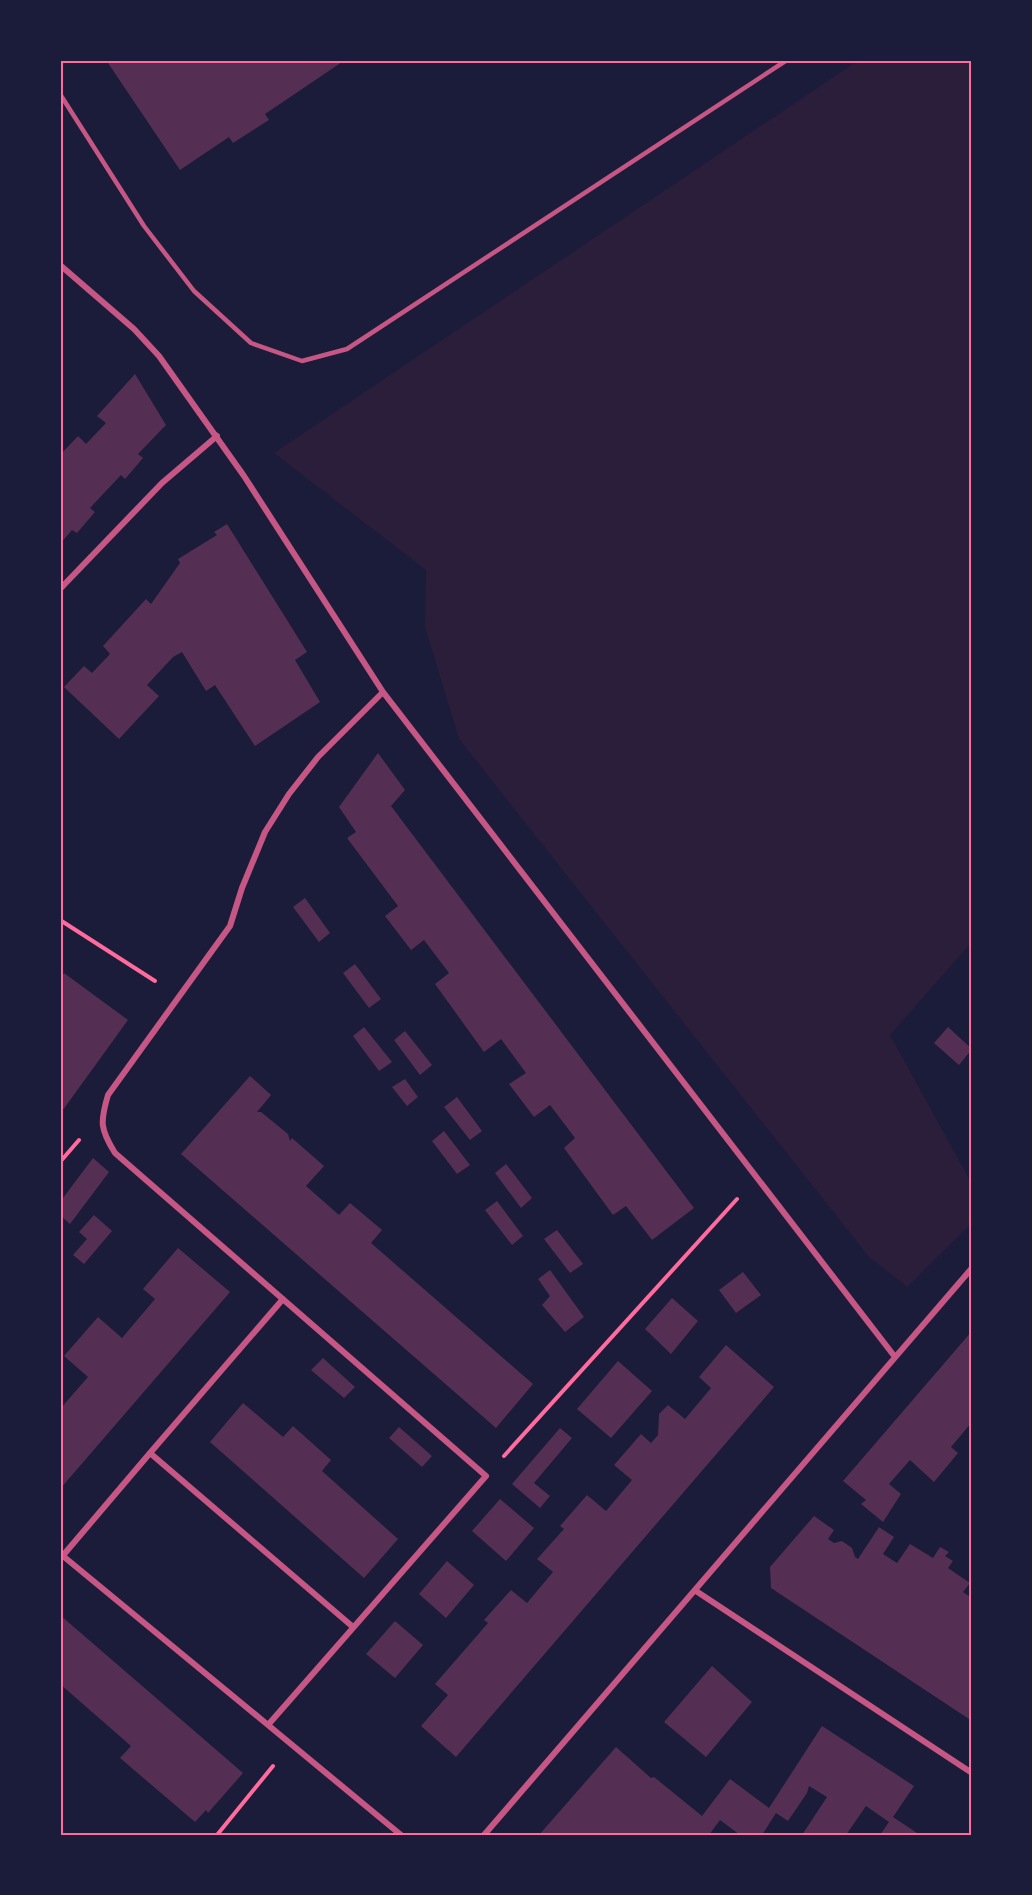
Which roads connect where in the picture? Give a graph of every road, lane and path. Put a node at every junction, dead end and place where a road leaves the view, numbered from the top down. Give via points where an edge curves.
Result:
1 (787, 60) edge
2 (60, 94) edge
3 (60, 265) edge
4 (216, 436) junction
5 (60, 589) edge
6 (383, 692) junction
7 (60, 920) edge
8 (179, 996) junction
9 (756, 1177) junction
10 (972, 1268) edge
11 (283, 1299) junction
12 (895, 1357) junction
13 (150, 1453) junction
14 (486, 1476) junction
15 (62, 1558) edge
16 (696, 1591) junction
17 (353, 1627) junction
18 (268, 1725) junction
19 (291, 1744) junction
20 (972, 1773) edge
21 (217, 1835) edge
22 (400, 1835) edge
23 (484, 1835) edge

1 - 2 lane via 347,349 302,361 251,343 194,291 144,226
3 - 4 street via 159,356
4 - 5 street via 162,483
4 - 6 street
6 - 8 street via 318,757 289,794 265,832 230,926
6 - 9 street
7 - 8 path
8 - 11 street via 108,1095 102,1117 104,1136 115,1152
9 - 12 street
9 - 14 path
10 - 12 street
11 - 13 street
11 - 14 street
12 - 16 street
13 - 15 street
13 - 17 street
14 - 17 street
15 - 18 street
16 - 20 street
16 - 23 street
17 - 18 street
18 - 19 street
19 - 21 path
19 - 22 street

